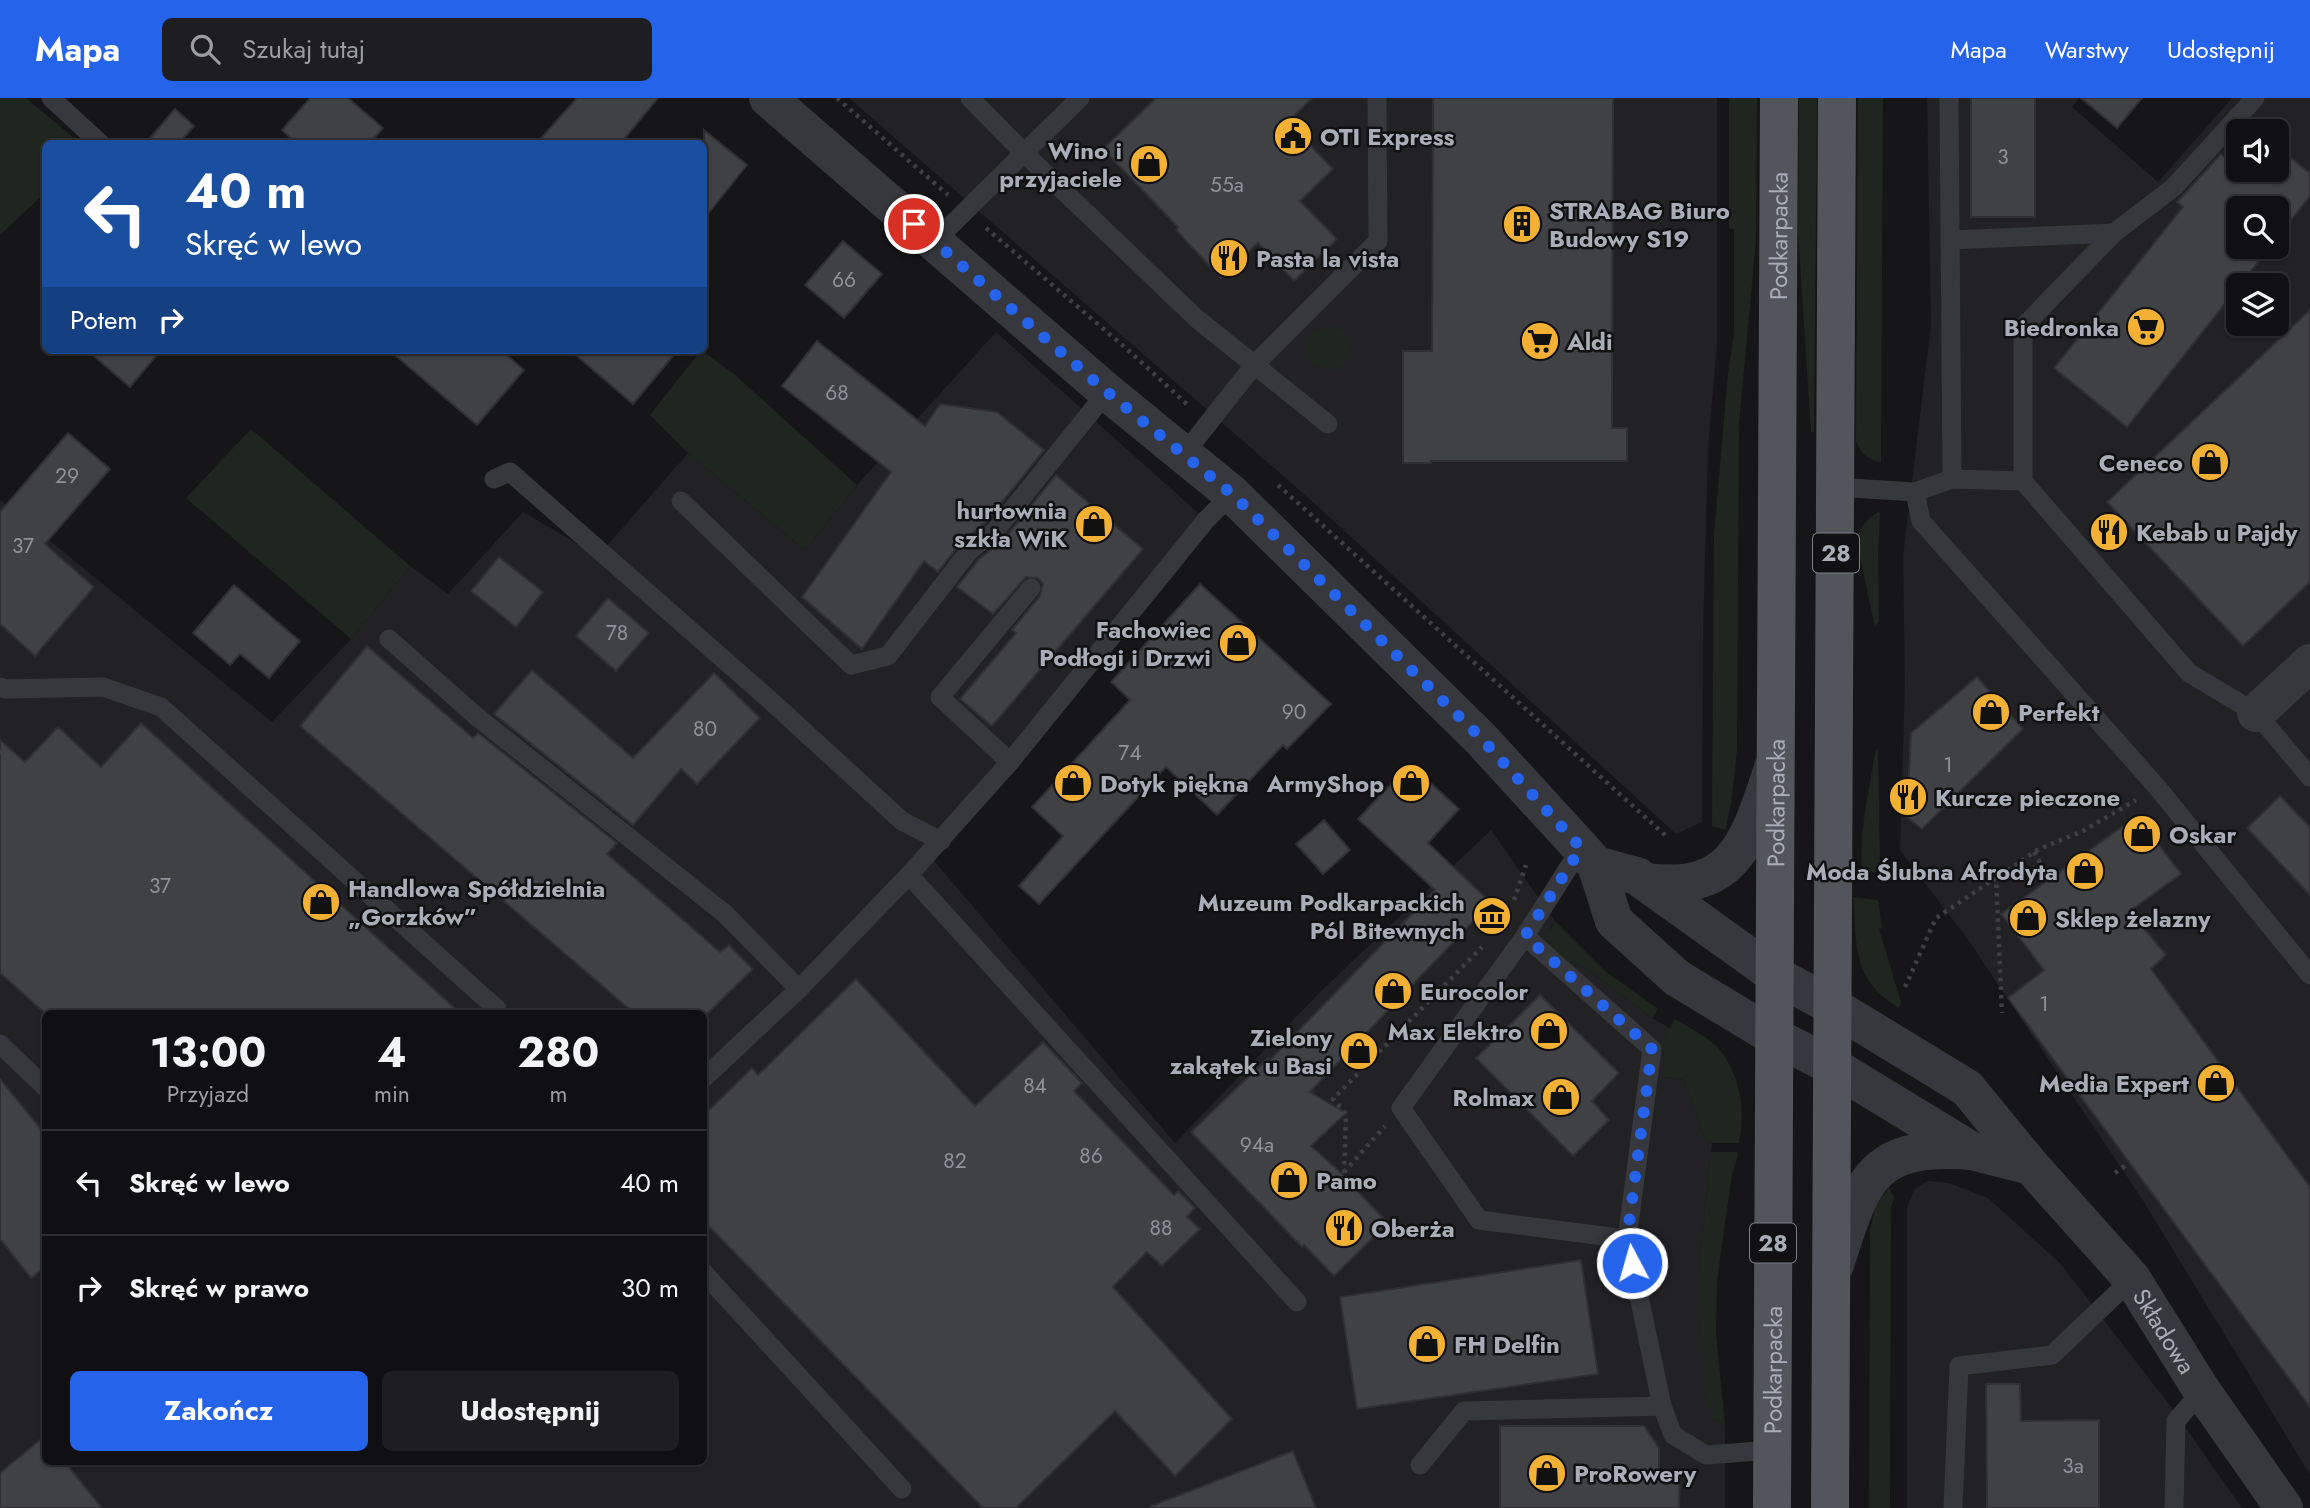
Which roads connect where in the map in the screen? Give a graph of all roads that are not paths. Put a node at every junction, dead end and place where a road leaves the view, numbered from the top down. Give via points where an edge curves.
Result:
1 (51, 98) edge
2 (768, 98) edge
3 (970, 98) edge
4 (1080, 98) edge
5 (1377, 98) edge
6 (1779, 98) edge
7 (1837, 98) edge
8 (1949, 98) edge
9 (2255, 98) edge
10 (97, 140) edge
11 (1024, 153) junction
12 (2114, 233) junction
13 (1950, 240) junction
14 (934, 242) junction
15 (1255, 364) junction
16 (1107, 392) junction
17 (1328, 424) dead end
18 (1184, 454) junction
19 (1952, 478) junction
20 (494, 479) dead end
21 (2023, 481) junction
22 (1836, 487) junction
23 (1915, 492) junction
24 (1232, 494) junction
25 (681, 500) dead end
26 (1031, 588) dead end
27 (389, 639) dead end
28 (2310, 663) edge
29 (0, 687) edge
30 (2256, 713) junction
31 (1776, 760) junction
32 (1010, 762) junction
33 (2310, 777) edge
34 (941, 841) junction
35 (1589, 857) junction
36 (909, 875) junction
37 (1647, 882) junction
38 (1525, 936) junction
39 (1775, 975) junction
40 (2310, 975) edge
41 (799, 989) junction
42 (1834, 1007) junction
43 (496, 1010) edge
44 (1773, 1036) junction
45 (0, 1044) edge
46 (1834, 1067) junction
47 (707, 1075) edge
48 (42, 1084) edge
49 (1972, 1151) junction
50 (2031, 1166) junction
51 (1627, 1239) junction
52 (707, 1276) edge
53 (1832, 1277) junction
54 (2132, 1279) junction
55 (1297, 1302) dead end
56 (2202, 1391) junction
57 (1662, 1406) junction
58 (1772, 1450) junction
59 (1420, 1465) dead end
60 (902, 1489) dead end
61 (1772, 1508) edge
62 (1830, 1508) edge
63 (1953, 1508) edge
64 (2174, 1508) edge
65 (2284, 1508) edge

1 - 10 lane
2 - 14 street
3 - 11 lane
4 - 11 lane
5 - 15 lane via 1378,242
6 - 31 main road, Podkarpacka / 28
7 - 22 main road, 28
8 - 13 lane
9 - 12 lane via 2174,187
11 - 14 lane
11 - 15 lane via 1196,318
12 - 13 lane
12 - 21 lane via 2023,327
13 - 19 lane
14 - 16 street
15 - 17 lane
15 - 18 lane
16 - 18 street
16 - 25 lane via 995,531 970,550 888,656 851,665
18 - 24 street
19 - 21 lane
19 - 23 lane
20 - 34 lane via 510,472 902,821
21 - 30 lane via 2189,673
22 - 23 lane
22 - 42 main road, 28
23 - 40 lane via 1921,521 2157,787
24 - 32 lane
24 - 35 street via 1481,738
26 - 32 lane via 940,697
27 - 41 lane via 476,716 724,914
28 - 30 street
29 - 43 lane via 103,687 161,707
30 - 33 lane
31 - 37 street via 1752,829 1730,862 1691,882
31 - 39 main road, Podkarpacka / 28
32 - 34 lane
34 - 36 lane
35 - 37 street
35 - 38 lane
35 - 44 street via 1614,921 1678,978
36 - 41 lane
36 - 55 lane
37 - 39 street, Składowa
38 - 51 lane via 1652,1049
38 - 51 lane via 1401,1108 1479,1220
39 - 42 street, Składowa
39 - 44 main road, Podkarpacka / 28
41 - 47 lane
42 - 46 main road, 28
42 - 50 street, Składowa via 1967,1088
44 - 46 street
44 - 58 main road, Podkarpacka / 28
45 - 48 lane
46 - 49 street
46 - 53 main road, 28
49 - 50 street
49 - 53 street via 1917,1151 1880,1170 1853,1208
50 - 54 street, Składowa
51 - 57 lane
52 - 60 lane
53 - 62 main road, 28
54 - 56 street, Składowa
54 - 63 lane via 2052,1355 1959,1366
56 - 64 lane via 2176,1422
56 - 65 street, Składowa
57 - 58 lane via 1674,1435 1706,1455
57 - 59 lane via 1464,1411
58 - 61 main road, Podkarpacka / 28

